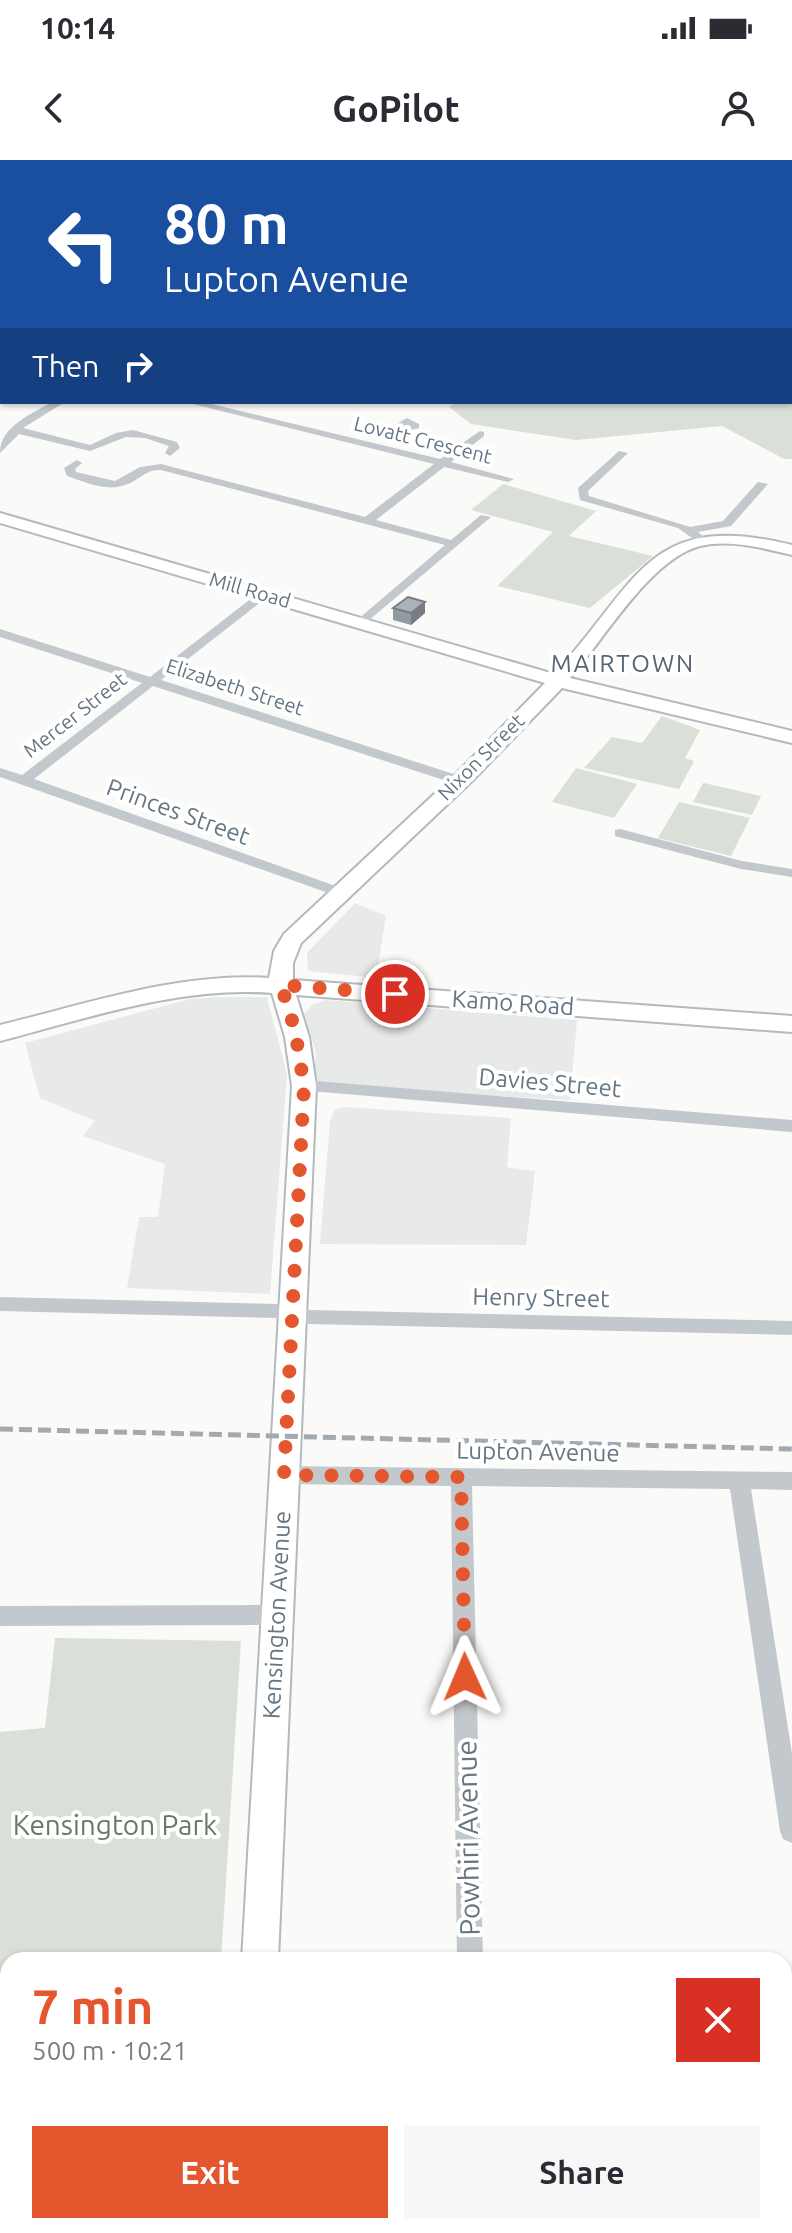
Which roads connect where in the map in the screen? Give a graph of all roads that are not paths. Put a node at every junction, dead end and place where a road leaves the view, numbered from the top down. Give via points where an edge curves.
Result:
1 (57, 404) edge
2 (198, 404) edge
3 (402, 428) dead end
4 (16, 430) junction
5 (480, 434) dead end
6 (376, 447) junction
7 (0, 450) edge
8 (170, 453) dead end
9 (623, 453) dead end
10 (77, 463) dead end
11 (440, 463) junction
12 (508, 479) dead end
13 (762, 484) dead end
14 (485, 517) dead end
15 (0, 519) edge
16 (367, 521) junction
17 (697, 536) junction
18 (454, 544) junction
19 (792, 550) edge
20 (265, 594) junction
21 (361, 623) junction
22 (0, 633) edge
23 (575, 662) junction
24 (499, 664) junction
25 (557, 681) junction
26 (152, 682) junction
27 (792, 737) edge
28 (0, 772) edge
29 (24, 780) junction
30 (458, 780) junction
31 (620, 833) dead end
32 (792, 873) edge
33 (342, 893) junction
34 (281, 955) junction
35 (219, 984) junction
36 (281, 985) junction
37 (792, 1024) edge
38 (0, 1033) edge
39 (304, 1086) junction
40 (792, 1126) edge
41 (0, 1304) edge
42 (290, 1314) junction
43 (792, 1328) edge
44 (284, 1475) junction
45 (461, 1477) junction
46 (739, 1481) junction
47 (792, 1481) edge
48 (276, 1615) junction
49 (0, 1616) edge
50 (792, 1831) edge
51 (261, 1952) edge
52 (470, 1952) edge

1 - 4 street
2 - 6 street, Lovatt Crescent
3 - 6 street
4 - 7 street
4 - 8 street via 90,448 136,434 173,444
5 - 11 street
6 - 11 street, Lovatt Crescent
9 - 17 street via 582,490 584,498
10 - 16 street via 69,468 71,474 108,483 123,482 149,466
11 - 12 street, Lovatt Crescent
11 - 16 street
13 - 17 street via 727,524
14 - 18 street
15 - 20 main road, Mill Road
16 - 18 street
17 - 19 main road
17 - 23 main road, Nixon Street via 669,555
18 - 21 street
20 - 21 main road, Mill Road
20 - 26 street, Mercer Street
21 - 24 main road, Mill Road
22 - 26 street, Elizabeth Street
23 - 24 main road, Mill Road via 544,670
23 - 25 main road, Nixon Street
24 - 25 main road, Mill Road
25 - 27 main road, Mill Road
25 - 30 main road, Nixon Street
26 - 29 street, Mercer Street
26 - 30 street, Elizabeth Street
28 - 29 street, Princes Street
29 - 33 street, Princes Street
30 - 33 main road, Nixon Street
31 - 32 street
33 - 34 main road, Nixon Street
34 - 35 main road
34 - 36 main road
35 - 36 main road, Kamo Road
35 - 38 main road, Kamo Road
36 - 37 main road, Kamo Road
36 - 39 main road, Kensington Avenue
39 - 40 street, Davies Street
39 - 42 main road, Kensington Avenue
41 - 42 street, Henry Street
42 - 43 street, Henry Street via 503,1324
42 - 44 main road, Kensington Avenue
44 - 45 street, Lupton Avenue
44 - 48 main road, Kensington Avenue
45 - 46 street, Lupton Avenue
45 - 52 street, Powhiri Avenue
46 - 47 street, Lupton Avenue
46 - 50 street
48 - 49 street
48 - 51 main road, Kensington Avenue

